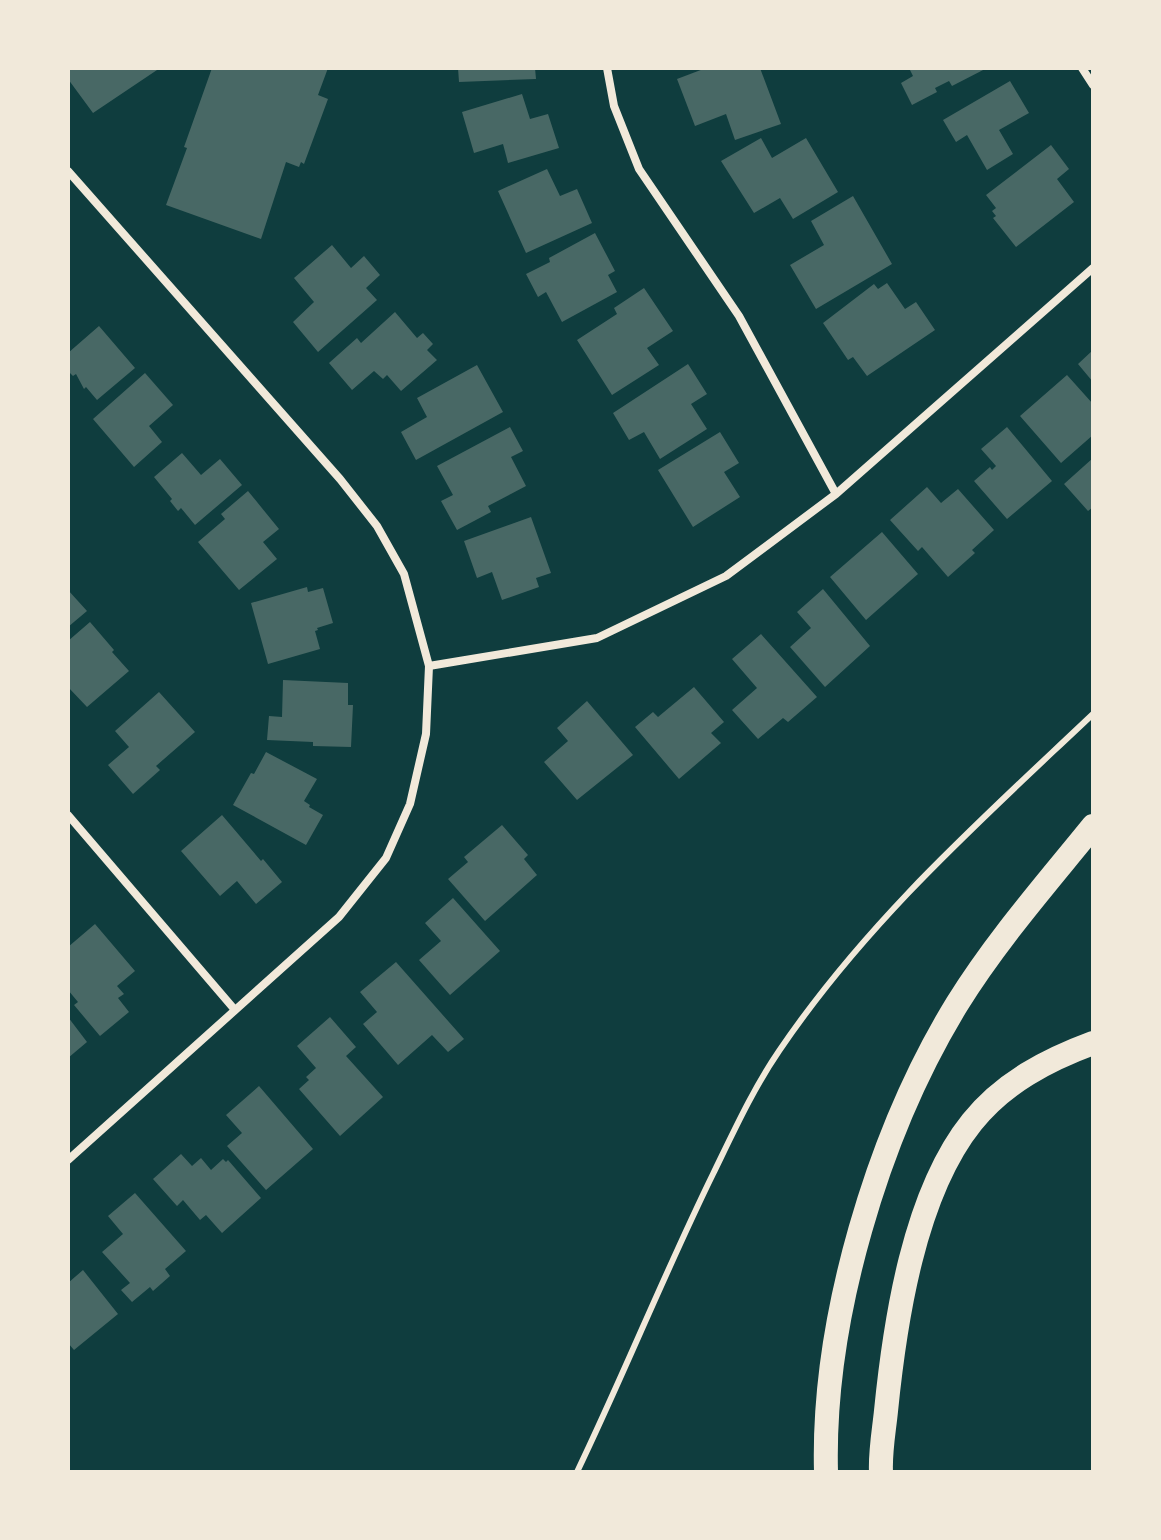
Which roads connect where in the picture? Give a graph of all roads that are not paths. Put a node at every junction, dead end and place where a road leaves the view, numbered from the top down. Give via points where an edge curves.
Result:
1 (607, 68) edge
2 (1082, 68) edge
3 (1093, 85) edge
4 (68, 171) edge
5 (1093, 268) edge
6 (836, 494) junction
7 (429, 666) junction
8 (1093, 714) edge
9 (68, 815) edge
10 (1093, 826) edge
11 (235, 1010) junction
12 (1093, 1043) edge
13 (68, 1160) edge
14 (577, 1472) edge
15 (826, 1472) edge
16 (881, 1472) edge

1 - 6 street via 614,106 639,169 739,316
2 - 3 street
4 - 7 street via 377,526 404,574
5 - 6 street
6 - 7 street via 726,576 597,638
7 - 11 street via 426,734 410,804 386,858 339,917
8 - 14 lane via 891,908 778,1052 695,1210
9 - 11 street
10 - 15 highway via 963,995 891,1138 858,1237 828,1385
11 - 13 street
12 - 16 highway via 1027,1073 1002,1091 971,1123 948,1160 928,1202 901,1304

